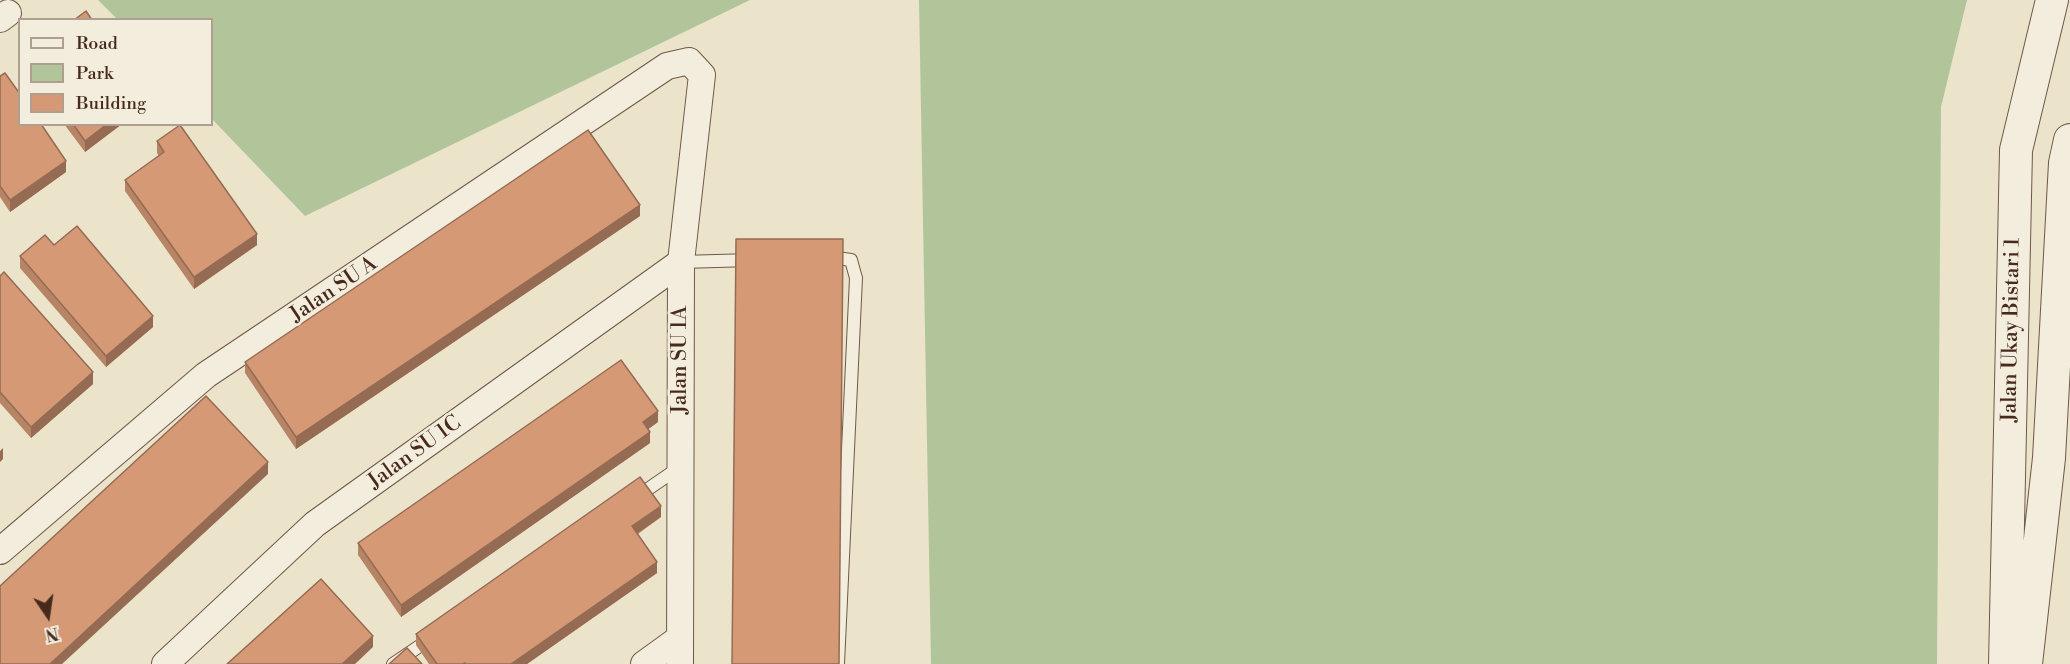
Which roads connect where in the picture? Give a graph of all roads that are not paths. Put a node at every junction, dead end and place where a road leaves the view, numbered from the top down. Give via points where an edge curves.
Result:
1 (2052, 0) edge
2 (689, 61) joint
3 (2070, 140) edge
4 (818, 257) edge
5 (761, 259) edge
6 (681, 262) junction
7 (2059, 459) edge
8 (681, 467) junction
9 (623, 506) edge
10 (0, 551) edge
11 (441, 631) edge
12 (680, 638) junction
13 (165, 664) edge
14 (393, 664) edge
15 (644, 664) edge
16 (680, 664) edge
17 (838, 664) edge
18 (2005, 664) edge
19 (2026, 664) edge

1 - 18 street, Jalan Ukay Bistari 1 via 2016,150
2 - 6 street, Jalan SU 1A via 702,75
2 - 10 street, Jalan SU A via 667,66 206,375
3 - 7 street, Jalan Ukay Bistari 1 via 2065,163
4 - 17 lane via 851,260 856,278
5 - 6 lane
6 - 8 street, Jalan SU 1A
6 - 13 street, Jalan SU 1C via 315,524
7 - 19 street, Jalan Ukay Bistari 1
8 - 9 lane
8 - 12 street, Jalan SU 1A
11 - 14 lane
12 - 15 street
12 - 16 street, Jalan SU 1A

